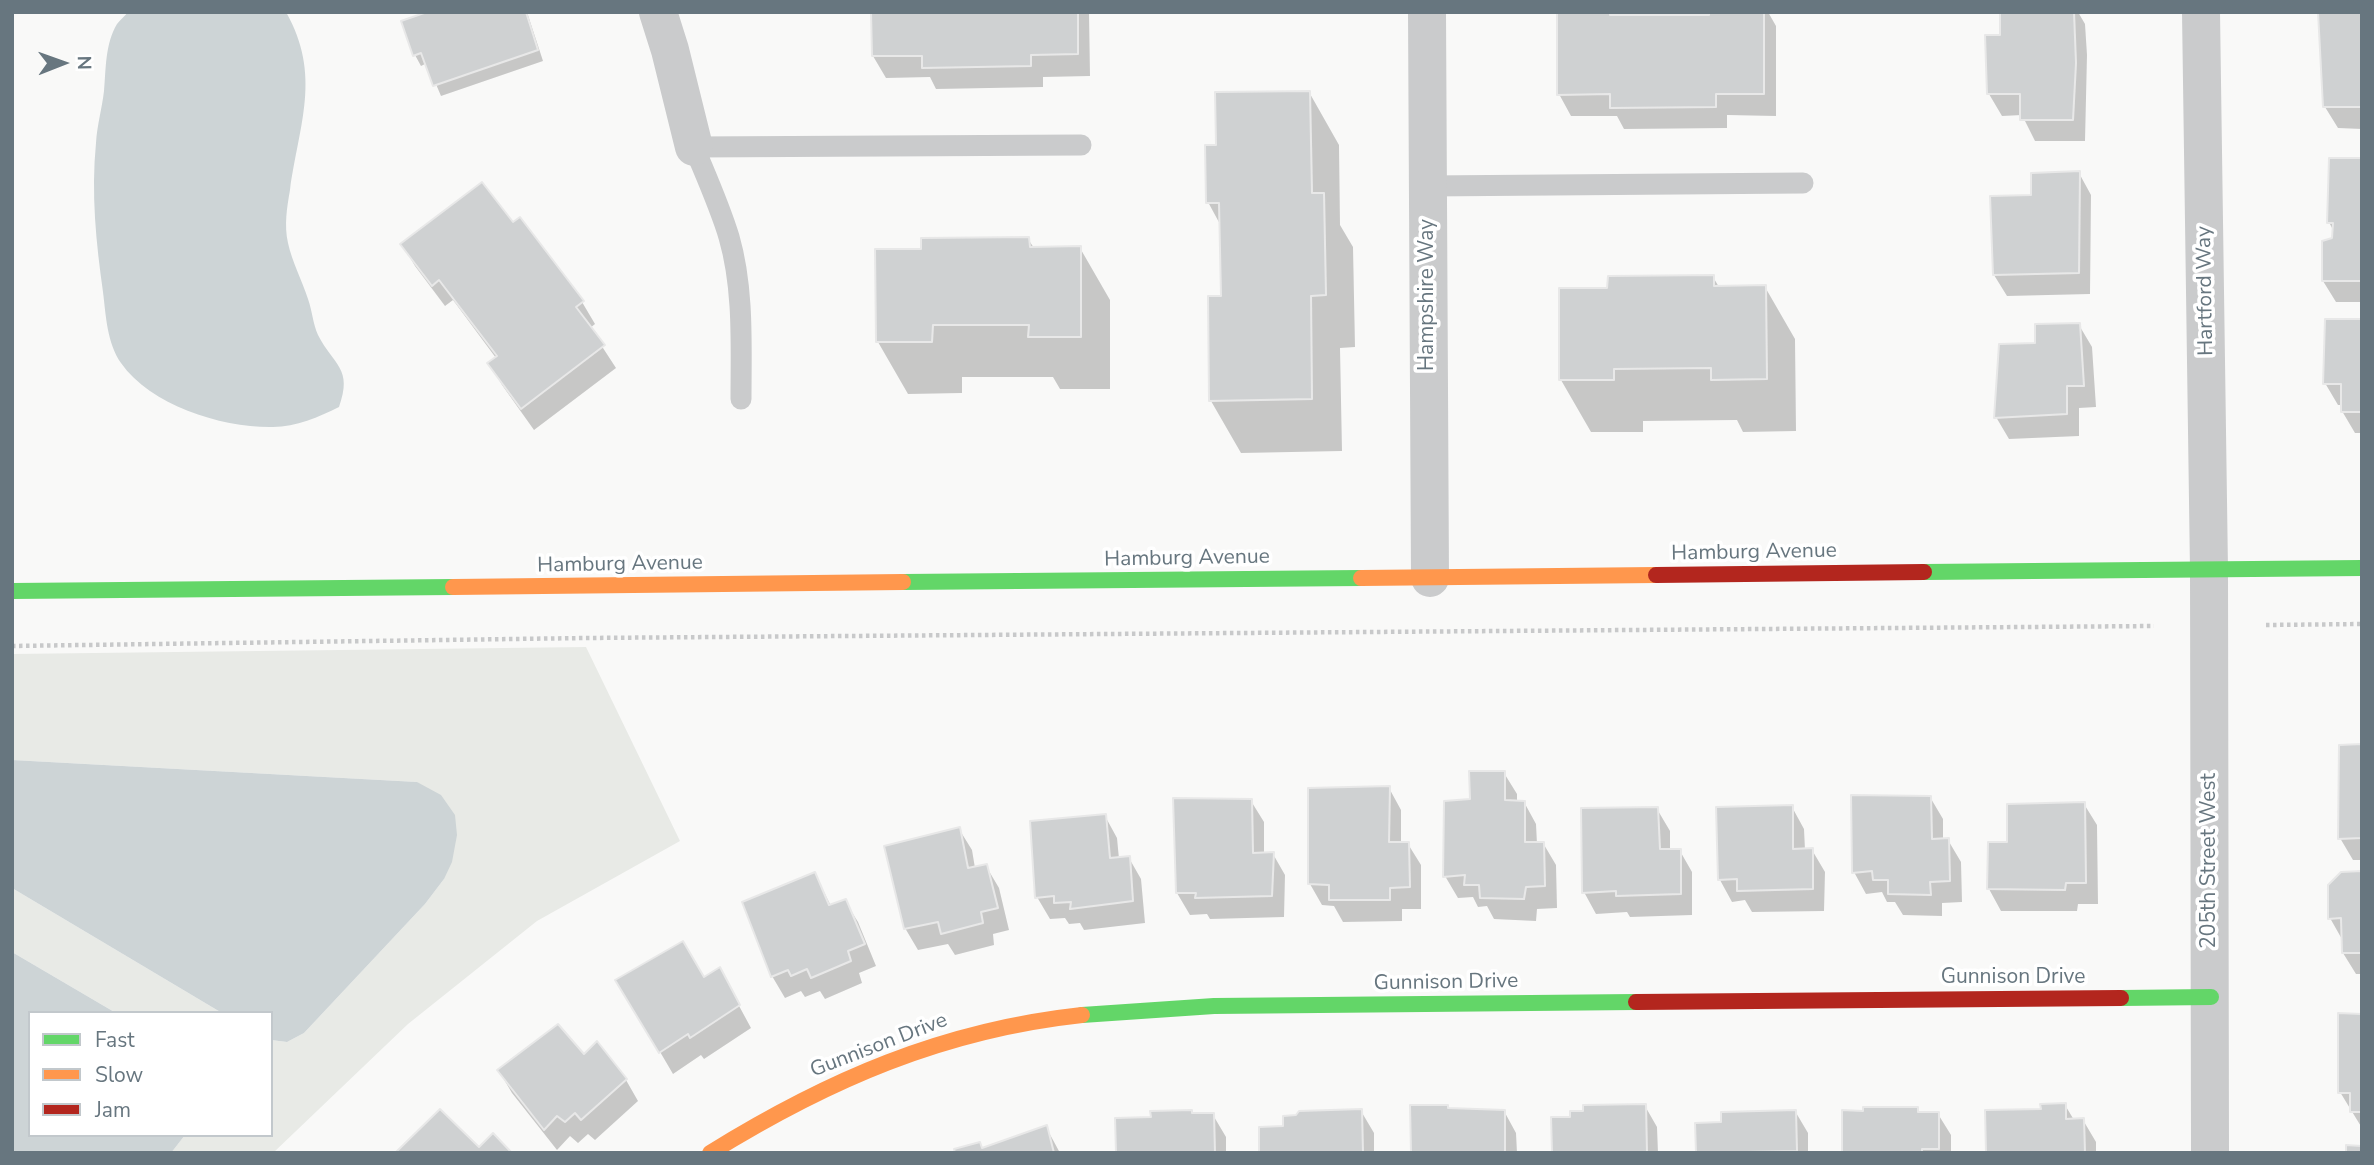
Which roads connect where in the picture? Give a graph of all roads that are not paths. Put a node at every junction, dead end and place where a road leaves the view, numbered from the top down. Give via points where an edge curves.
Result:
1 (658, 12) edge
2 (1427, 12) edge
3 (2201, 12) edge
4 (1081, 145) dead end
5 (694, 147) junction
6 (1802, 183) dead end
7 (1427, 186) junction
8 (741, 399) dead end
9 (2362, 568) edge
10 (2209, 570) junction
11 (1430, 578) junction
12 (12, 591) edge
13 (2210, 997) junction
14 (710, 1153) edge
15 (2210, 1153) edge

1 - 5 street
2 - 7 street, Hampshire Way
3 - 10 street, Hartford Way
4 - 5 lane
5 - 8 lane via 729,238 736,271
6 - 7 lane
7 - 11 street, Hampshire Way
9 - 10 street, Hamburg Avenue
10 - 11 street, Hamburg Avenue
10 - 13 street, 205th Street West
11 - 12 street, Hamburg Avenue
13 - 14 street, Gunnison Drive via 1284,1005 1105,1011 1000,1027 899,1056 814,1093
13 - 15 street, 205th Street West

